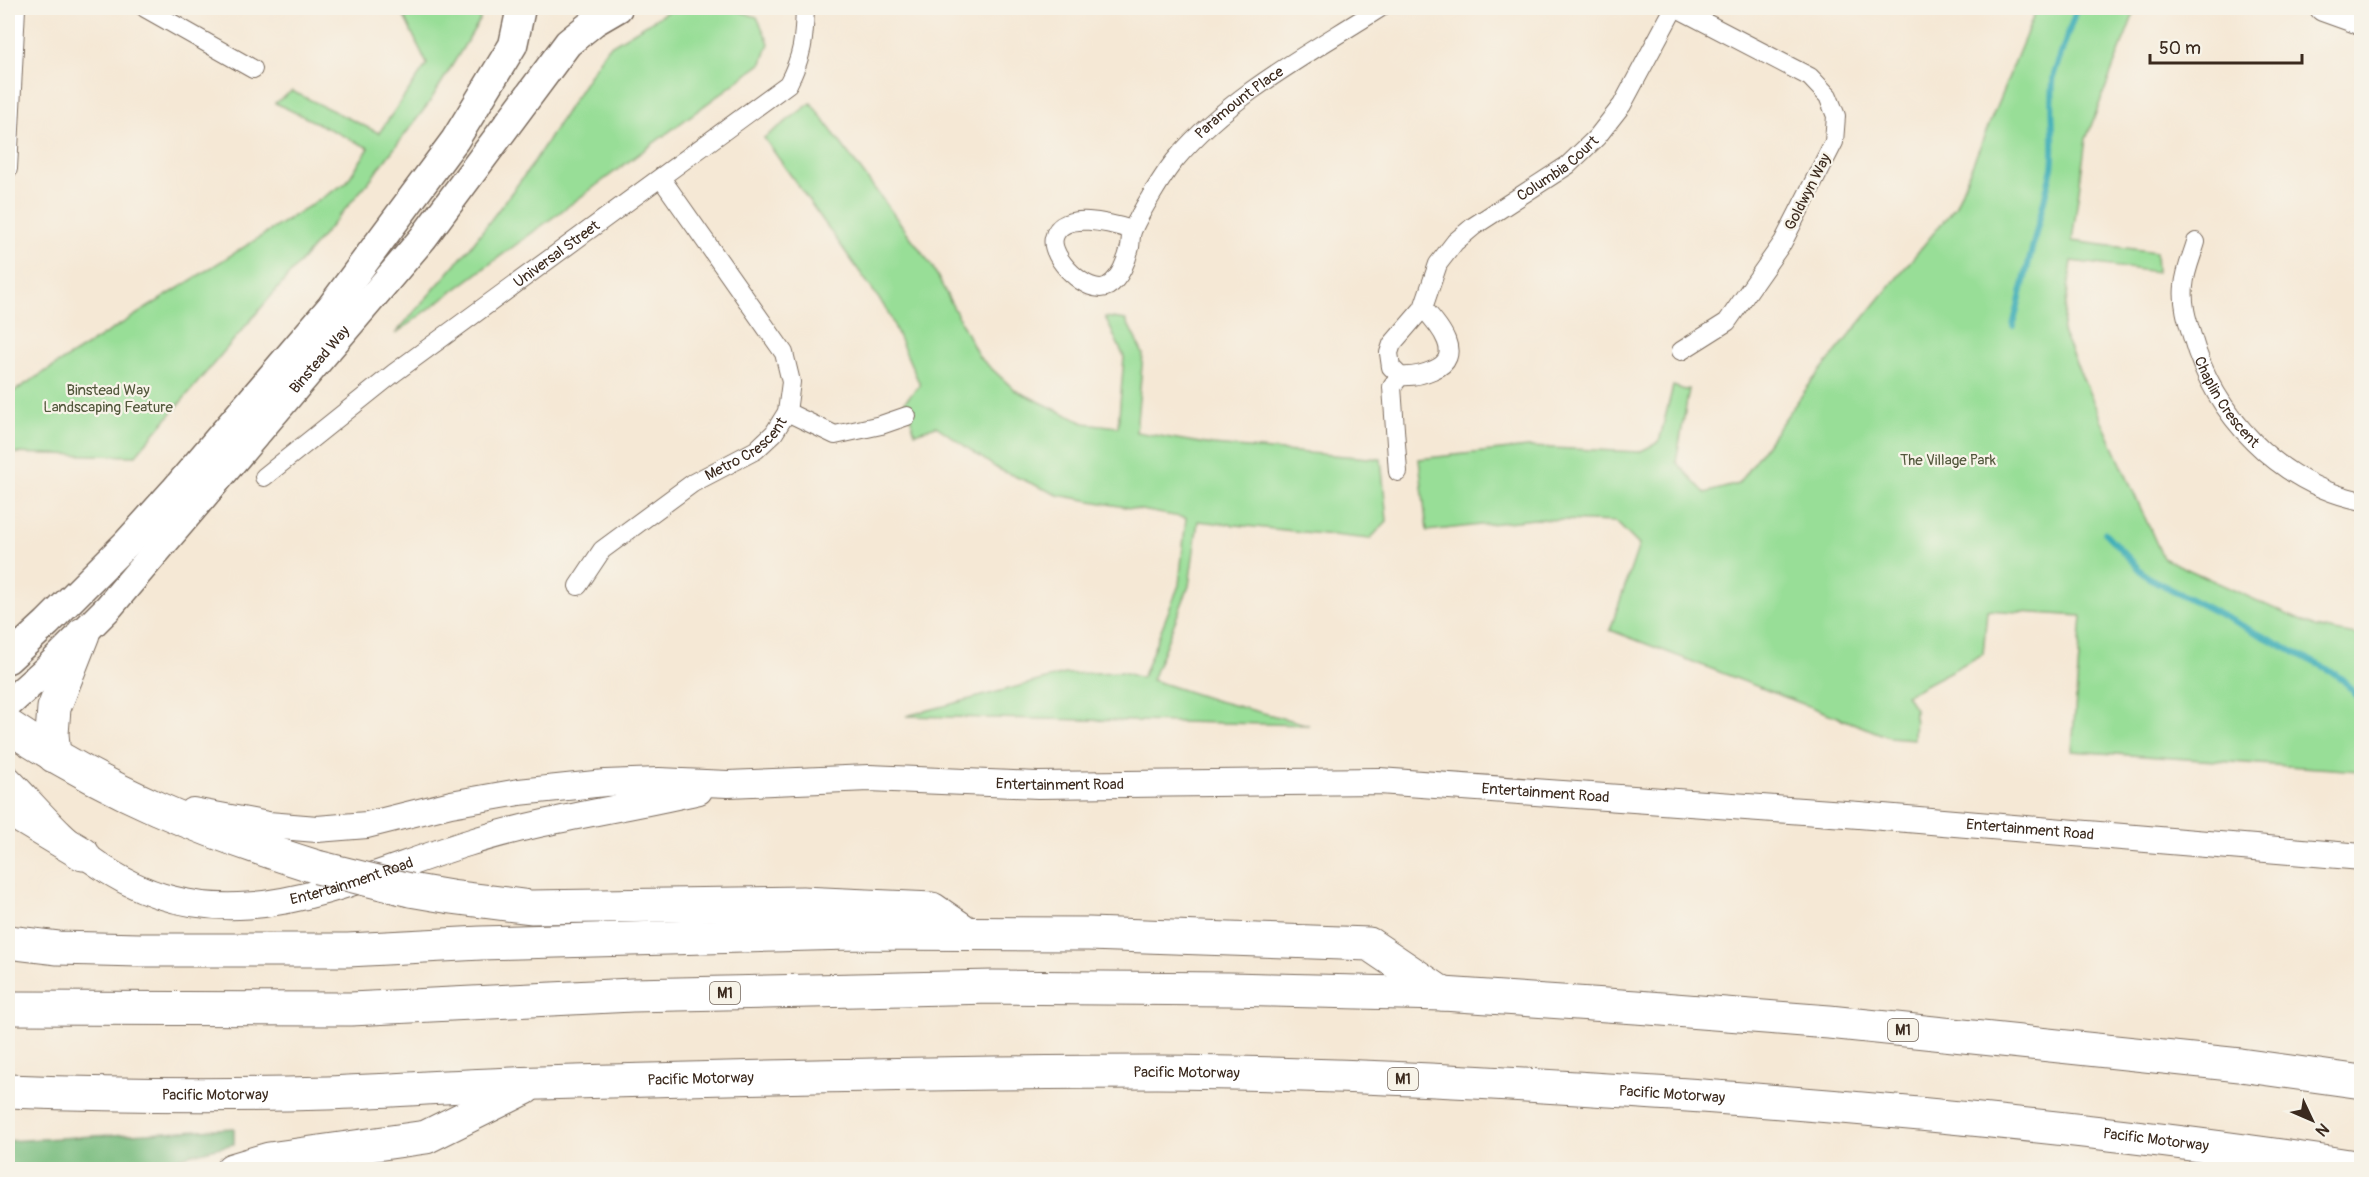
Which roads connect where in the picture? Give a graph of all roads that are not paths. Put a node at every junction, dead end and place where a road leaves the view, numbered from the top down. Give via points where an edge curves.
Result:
1 (16, 8) edge
2 (145, 8) edge
3 (521, 8) edge
4 (618, 8) edge
5 (805, 8) edge
6 (1380, 8) edge
7 (1676, 8) edge
8 (2323, 8) edge
9 (2361, 22) edge
10 (253, 69) dead end
11 (8, 169) edge
12 (661, 178) junction
13 (1132, 230) junction
14 (2196, 242) dead end
15 (1423, 308) junction
16 (1681, 351) dead end
17 (1400, 376) junction
18 (787, 412) junction
19 (907, 416) dead end
20 (1398, 472) dead end
21 (264, 477) dead end
22 (2361, 501) edge
23 (578, 586) dead end
24 (83, 634) junction
25 (8, 658) edge
26 (8, 704) edge
27 (8, 726) edge
28 (54, 756) junction
29 (8, 779) edge
30 (103, 783) junction
31 (728, 784) junction
32 (8, 809) edge
33 (83, 854) junction
34 (2361, 857) edge
35 (967, 933) junction
36 (8, 942) edge
37 (1443, 994) junction
38 (8, 1008) edge
39 (2361, 1082) edge
40 (536, 1083) junction
41 (8, 1091) edge
42 (2361, 1168) edge
43 (232, 1170) edge

1 - 11 street
2 - 10 street
3 - 25 main road, Binstead Way via 513,45 455,140 331,307 128,542
4 - 24 main road, Binstead Way via 568,43 423,238
5 - 12 street, Universal Street via 800,62 788,84
6 - 13 street, Paramount Place via 1227,108 1202,130 1174,162
7 - 15 street, Columbia Court via 1622,105 1598,136 1568,165 1455,242 1438,264
7 - 16 street, Goldwyn Way via 1810,77 1828,96 1836,116 1833,142 1783,242 1727,322
8 - 9 street
12 - 18 street, Metro Crescent via 784,353 791,382
12 - 21 street, Universal Street via 394,373
13 - 13 street, Paramount Place via 1130,248 1116,278 1096,289 1080,281 1054,246 1060,228 1071,222 1087,221
14 - 22 street, Chaplin Crescent via 2184,286 2185,313 2199,361 2213,389 2248,437 2290,471 2310,483
15 - 17 street, Columbia Court via 1392,344 1391,367
15 - 17 street via 1443,333 1449,356 1440,367 1412,377
17 - 20 street via 1392,387
18 - 19 street via 835,435
18 - 23 street, Metro Crescent via 756,450 693,483 602,550
24 - 26 main road, Binstead Way
24 - 28 highway via 54,708
27 - 28 highway, Entertainment Road
28 - 30 highway, Entertainment Road
29 - 33 street, Entertainment Road
30 - 31 street, Entertainment Road via 208,815 317,829 367,825 451,804 565,786 659,781
30 - 35 highway, bridge via 224,837 317,867 410,890 531,907 802,903 932,909
31 - 33 street, Entertainment Road via 480,839 319,894 252,906 172,898 130,883
31 - 34 street, Entertainment Road via 869,778 1038,785 1379,781 1847,814
32 - 33 highway
35 - 36 highway via 837,933 348,950 139,950
35 - 37 highway via 1369,944
37 - 38 highway, M1 via 993,987 632,995 351,1009
37 - 39 highway, M1 via 1829,1022 2240,1065
40 - 41 highway, Pacific Motorway / M1 via 194,1095
40 - 42 highway, Pacific Motorway / M1 via 1161,1072 1387,1078 1614,1089 1944,1115
40 - 43 highway via 426,1137 268,1159

